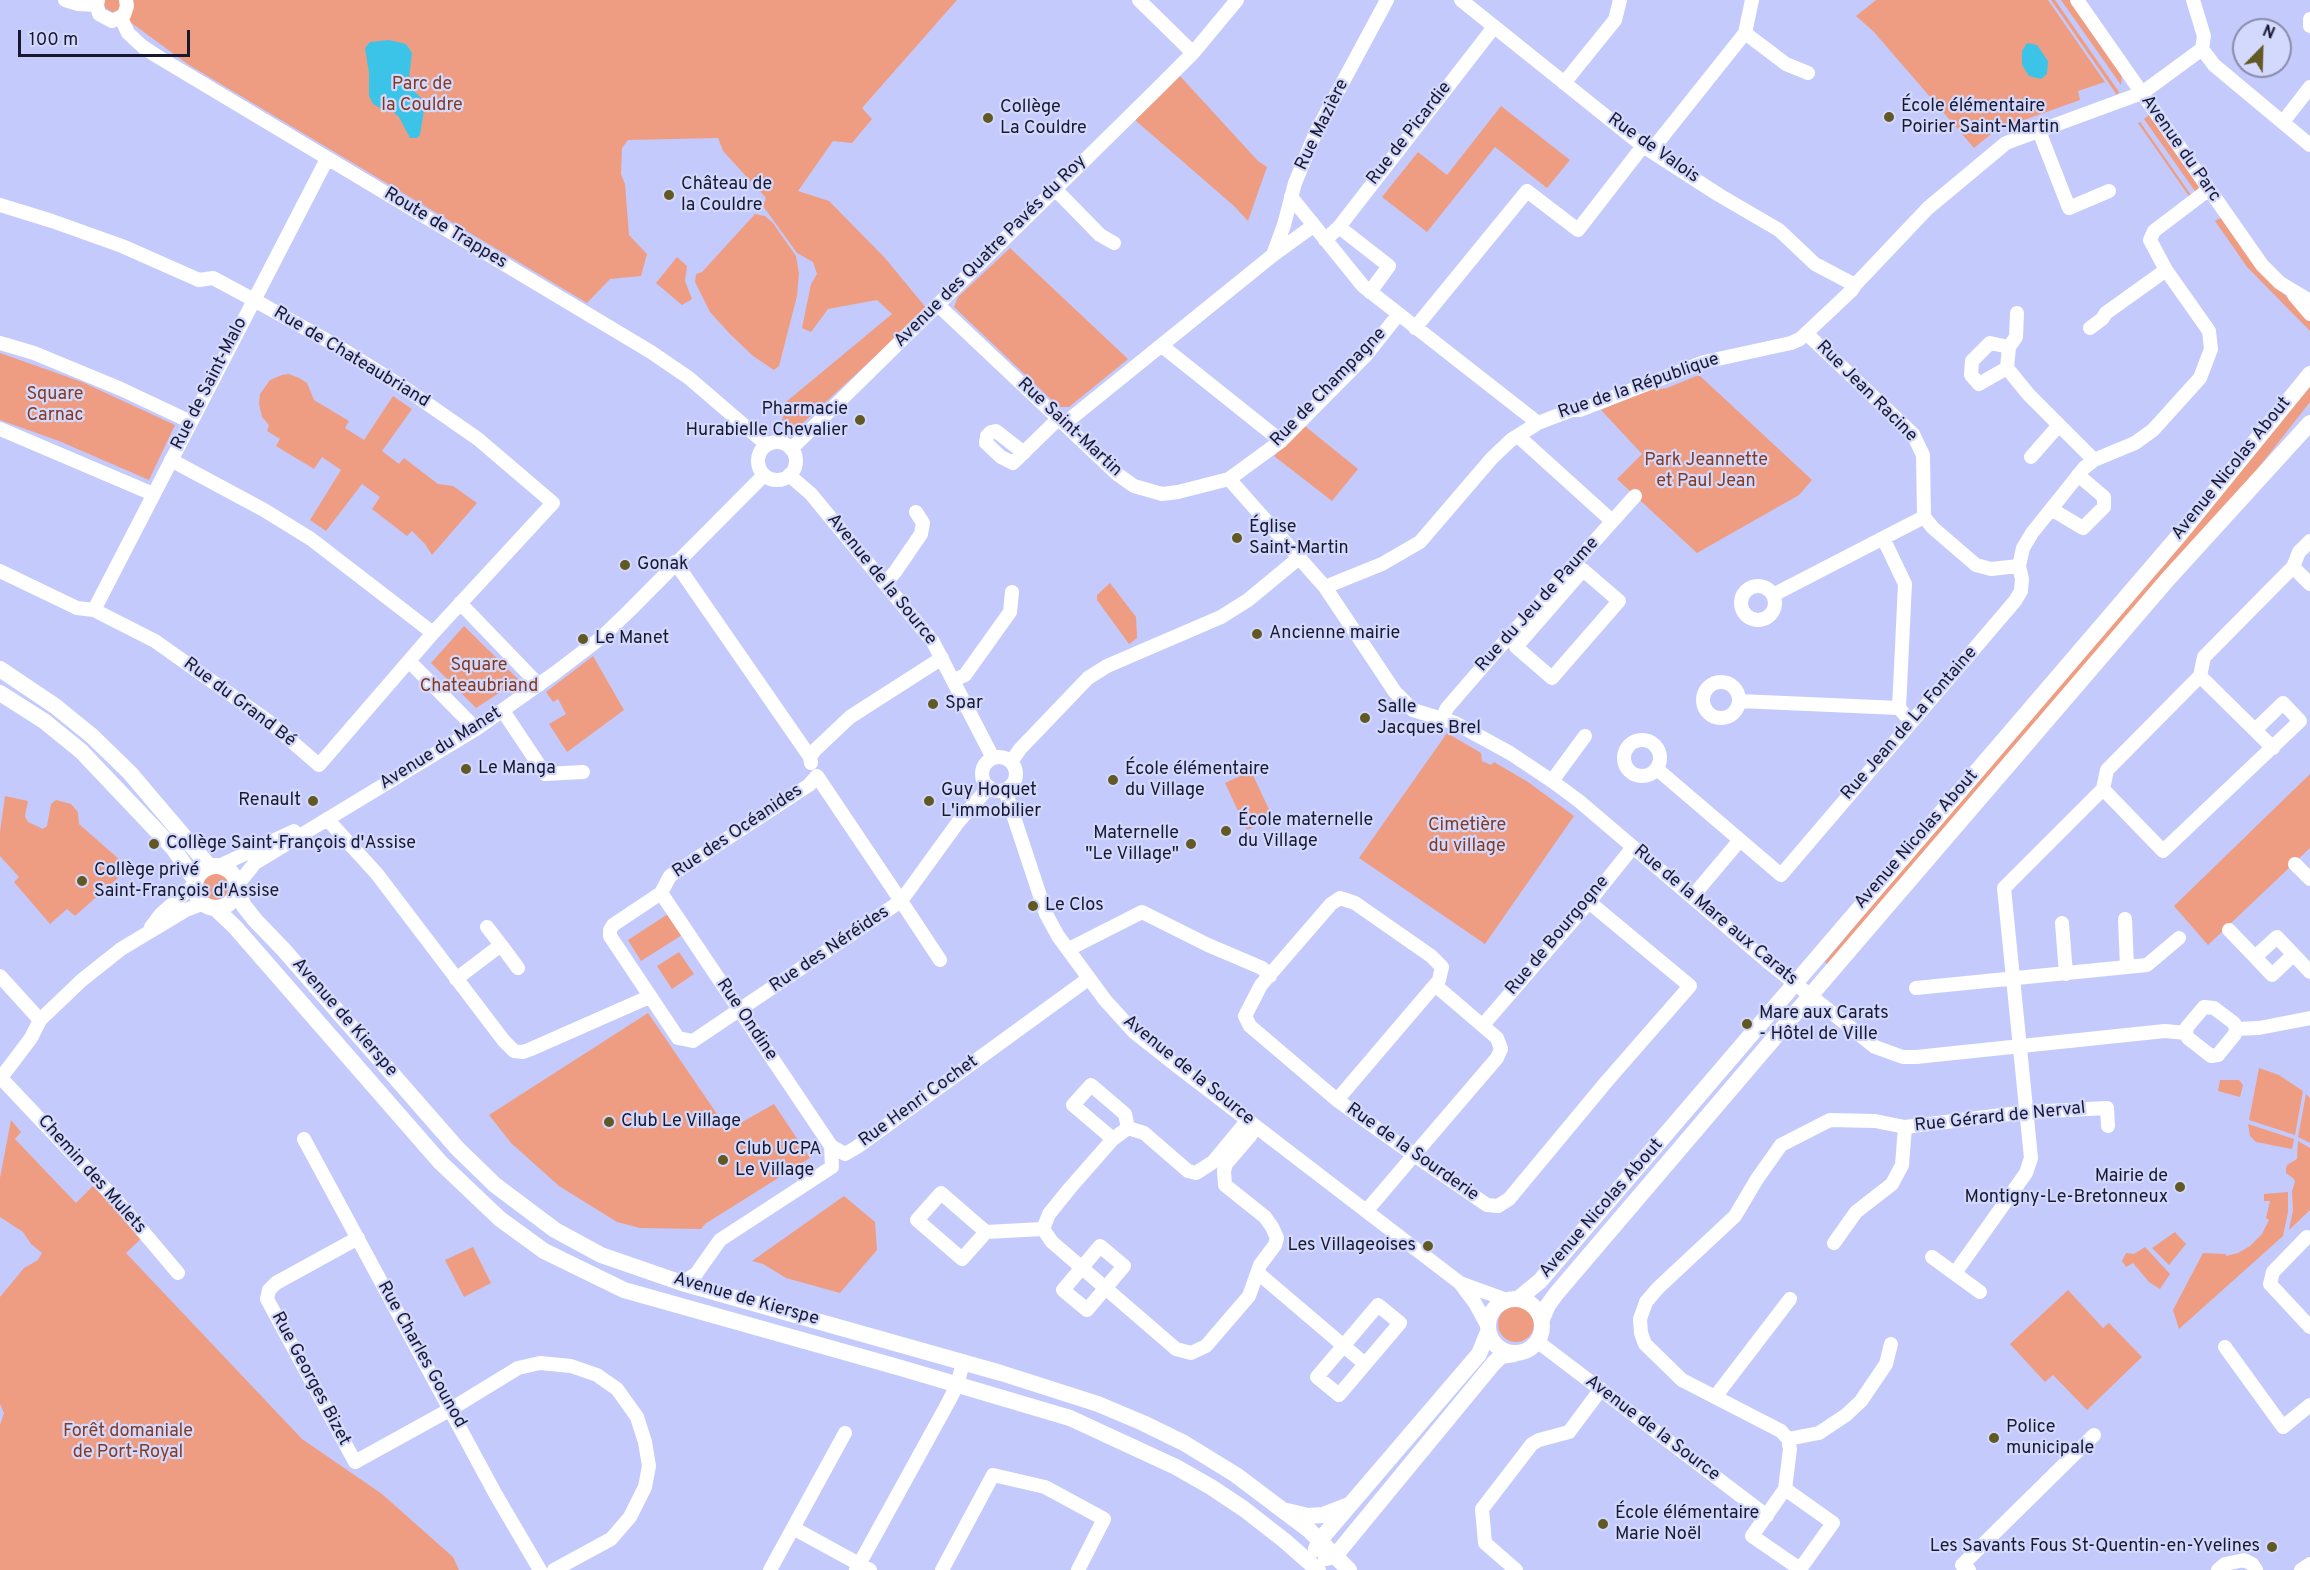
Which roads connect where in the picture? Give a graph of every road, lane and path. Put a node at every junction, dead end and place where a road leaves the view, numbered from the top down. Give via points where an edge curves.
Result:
1 (65, 0) edge
2 (126, 0) edge
3 (1139, 0) edge
4 (1237, 0) edge
5 (1387, 0) edge
6 (1461, 0) edge
7 (1620, 0) edge
8 (1752, 0) edge
9 (2077, 0) edge
10 (2193, 0) edge
11 (97, 3) edge
12 (121, 18) junction
13 (2310, 19) edge
14 (2310, 26) edge
15 (1494, 27) junction
16 (1745, 33) junction
17 (2202, 49) junction
18 (1193, 53) junction
19 (1808, 73) dead end
20 (1564, 83) junction
21 (2310, 87) edge
22 (2142, 93) junction
23 (2283, 122) junction
24 (2039, 130) junction
25 (2310, 145) edge
26 (1647, 148) junction
27 (327, 159) junction
28 (1055, 189) junction
29 (2208, 190) junction
30 (2109, 191) dead end
31 (1291, 197) junction
32 (0, 205) edge
33 (1313, 226) junction
34 (1339, 227) junction
35 (1325, 240) junction
36 (1114, 243) dead end
37 (1273, 255) junction
38 (2166, 270) junction
39 (1855, 285) junction
40 (2291, 291) junction
41 (1370, 292) junction
42 (254, 300) junction
43 (2310, 301) edge
44 (938, 305) junction
45 (2017, 313) dead end
46 (2310, 314) edge
47 (1398, 315) junction
48 (1415, 328) junction
49 (2090, 328) dead end
50 (1807, 334) junction
51 (0, 343) edge
52 (1162, 345) junction
53 (2009, 347) junction
54 (2007, 368) junction
55 (2310, 374) edge
56 (190, 422) junction
57 (1061, 422) junction
58 (1538, 423) junction
59 (2310, 423) edge
60 (2058, 425) junction
61 (0, 429) edge
62 (1518, 436) junction
63 (1281, 441) junction
64 (767, 445) junction
65 (791, 449) junction
66 (1024, 453) dead end
67 (2031, 457) dead end
68 (171, 460) junction
69 (2094, 460) junction
70 (764, 475) junction
71 (789, 475) junction
72 (2078, 475) junction
73 (1229, 479) junction
74 (153, 494) junction
75 (1635, 496) dead end
76 (2051, 509) junction
77 (916, 512) dead end
78 (1924, 516) junction
79 (1612, 521) junction
80 (1882, 538) junction
81 (2310, 541) edge
82 (1300, 557) junction
83 (675, 562) junction
84 (2019, 566) junction
85 (2293, 567) junction
86 (1583, 570) joint
87 (0, 571) edge
88 (885, 583) junction
89 (2310, 584) edge
90 (1325, 587) junction
91 (1012, 592) dead end
92 (1773, 595) dead end
93 (460, 603) junction
94 (94, 610) junction
95 (433, 633) junction
96 (942, 658) junction
97 (409, 661) junction
98 (0, 669) edge
99 (2200, 676) junction
100 (954, 680) junction
101 (539, 685) junction
102 (0, 693) edge
103 (1739, 701) dead end
104 (1899, 708) junction
105 (503, 711) junction
106 (1442, 719) junction
107 (1911, 722) junction
108 (476, 729) junction
109 (2255, 730) junction
110 (1585, 736) dead end
111 (2273, 748) junction
112 (810, 757) junction
113 (993, 758) junction
114 (1011, 762) junction
115 (1657, 769) dead end
116 (583, 772) dead end
117 (817, 776) junction
118 (1552, 780) junction
119 (989, 787) junction
120 (2103, 789) junction
121 (1005, 790) junction
122 (327, 819) junction
123 (1740, 840) junction
124 (1633, 847) junction
125 (2295, 864) dead end
126 (215, 866) junction
127 (1781, 875) junction
128 (2310, 879) edge
129 (195, 882) junction
130 (1772, 886) dead end
131 (237, 888) junction
132 (661, 893) junction
133 (1692, 897) junction
134 (901, 901) junction
135 (1589, 902) junction
136 (209, 906) junction
137 (2125, 919) dead end
138 (2062, 923) dead end
139 (487, 927) dead end
140 (2229, 930) dead end
141 (144, 935) junction
142 (2179, 938) dead end
143 (501, 945) junction
144 (1069, 949) junction
145 (2293, 955) junction
146 (2255, 957) junction
147 (940, 960) dead end
148 (2127, 967) junction
149 (518, 968) dead end
150 (2310, 972) edge
151 (2066, 974) junction
152 (0, 976) edge
153 (1270, 976) junction
154 (456, 979) junction
155 (1088, 979) junction
156 (2012, 979) junction
157 (1794, 983) junction
158 (1435, 985) junction
159 (1916, 988) dead end
160 (1810, 996) junction
161 (649, 997) junction
162 (741, 1011) junction
163 (2310, 1018) edge
164 (40, 1020) junction
165 (1483, 1025) junction
166 (2236, 1029) junction
167 (2186, 1033) junction
168 (2019, 1046) junction
169 (0, 1078) edge
170 (1337, 1100) junction
171 (2026, 1112) junction
172 (1251, 1123) junction
173 (2108, 1126) dead end
174 (1905, 1127) junction
175 (1128, 1128) junction
176 (304, 1139) dead end
177 (1113, 1139) junction
178 (831, 1146) junction
179 (1414, 1155) junction
180 (1219, 1167) junction
181 (1366, 1211) junction
182 (1043, 1229) junction
183 (986, 1232) junction
184 (2307, 1237) dead end
185 (357, 1238) junction
186 (1834, 1243) dead end
187 (1932, 1257) dead end
188 (1082, 1268) junction
189 (178, 1273) dead end
190 (1258, 1273) junction
191 (1955, 1273) junction
192 (682, 1283) junction
193 (1460, 1283) junction
194 (1106, 1288) junction
195 (1980, 1292) dead end
196 (1512, 1299) junction
197 (1790, 1299) dead end
198 (1542, 1319) junction
199 (2310, 1327) edge
200 (1488, 1330) junction
201 (1538, 1342) junction
202 (1892, 1344) dead end
203 (1344, 1346) junction
204 (2226, 1347) dead end
205 (1514, 1354) junction
206 (963, 1363) junction
207 (1365, 1364) junction
208 (957, 1384) junction
209 (1601, 1389) junction
210 (1715, 1397) junction
211 (2310, 1405) edge
212 (451, 1408) junction
213 (845, 1433) dead end
214 (2094, 1435) dead end
215 (1788, 1439) junction
216 (1785, 1489) junction
217 (1350, 1504) junction
218 (1281, 1509) junction
219 (1767, 1516) junction
220 (793, 1528) junction
221 (1316, 1556) edge
222 (1335, 1556) junction
223 (2310, 1564) edge
224 (862, 1568) edge
225 (540, 1570) edge
226 (554, 1570) edge
227 (770, 1570) edge
228 (942, 1570) edge
229 (1078, 1570) edge
230 (1349, 1570) edge
231 (1516, 1570) edge
232 (1800, 1570) edge
233 (1969, 1570) edge
234 (2218, 1570) edge
235 (2256, 1570) edge
236 (2301, 1570) edge

1 - 11 street
2 - 12 street
3 - 18 street
4 - 18 street, Avenue des Quatre Pavés du Roy
5 - 31 street, Rue Mazière via 1316,132
6 - 15 street, Rue de Valois
7 - 20 street via 1615,20
8 - 16 street
9 - 22 street, Avenue du Parc
10 - 17 street via 2204,36
11 - 12 street via 99,14 107,20
12 - 27 street, Route de Trappes via 128,33 143,47
13 - 14 street
15 - 20 street, Rue de Valois
15 - 34 street, Rue de Picardie
16 - 19 street via 1786,64
16 - 26 street
17 - 22 street, Rue de la République
17 - 23 street via 2214,64
18 - 28 street, Avenue des Quatre Pavés du Roy
20 - 26 street, Rue de Valois
21 - 23 street
22 - 24 street, Rue de la République
22 - 29 street, Avenue du Parc
23 - 25 street
24 - 30 street via 2069,208
24 - 39 street, Rue de la République via 2006,143 1928,208
26 - 39 street, Rue de Valois via 1779,230 1815,264
26 - 48 street via 1578,230 1527,191
27 - 42 street, Rue de Saint-Malo
27 - 64 street, Route de Trappes via 651,352 689,378
28 - 36 street via 1100,235
28 - 44 street, Avenue des Quatre Pavés du Roy
29 - 38 street via 2154,231 2150,240
29 - 40 street, Avenue du Parc via 2262,265
31 - 33 street
31 - 37 street, Rue Mazière
32 - 42 street, Rue de Chateaubriand via 122,246 199,280 213,278
33 - 35 street
33 - 37 street
34 - 35 street, Rue de Picardie
34 - 41 street via 1389,266
35 - 41 street
37 - 52 street
38 - 49 street
38 - 69 street via 2209,331 2211,349 2200,378 2153,430 2134,444
39 - 50 street, Rue de la République
40 - 43 street, Avenue du Parc
40 - 46 street, Avenue du Parc
41 - 47 street
42 - 56 street, Rue de Saint-Malo
42 - 93 street, Rue de Chateaubriand via 337,345 409,392 478,439 553,503
44 - 57 street, Rue Saint-Martin
44 - 65 street, Avenue des Quatre Pavés du Roy
45 - 53 street via 2016,337
47 - 48 street
47 - 63 street, Rue de Champagne via 1367,354
48 - 58 street
50 - 58 street, Rue de la République via 1791,343 1704,362
50 - 78 street, Rue Jean Racine via 1913,434 1923,455
51 - 56 street via 121,389
52 - 57 street
52 - 63 street
53 - 54 street
53 - 54 street via 1990,343 1971,361 1971,375 1979,384
54 - 60 street
55 - 157 main road, Avenue Nicolas About via 2181,532
56 - 68 street, Rue de Saint-Malo
57 - 66 street
57 - 73 street, Rue Saint-Martin via 1117,474 1151,492 1178,492
58 - 62 street, Rue de la République
59 - 160 main road, Avenue Nicolas About via 2168,579
60 - 67 street
60 - 69 street
61 - 74 street
62 - 79 street, Rue du Jeu de Paume
62 - 90 street, Rue de la République via 1492,458 1420,542 1382,564
63 - 73 street, Rue de Champagne
64 - 65 street via 782,444
64 - 70 street via 758,460
65 - 71 street via 795,465
68 - 74 street, Rue de Saint-Malo
68 - 95 street via 311,539
69 - 72 street
70 - 71 street via 774,480
70 - 83 street, Avenue du Manet
71 - 88 street, Avenue de la Source via 811,494
72 - 76 street
72 - 76 street via 2104,497 2104,507 2083,528
73 - 82 street, Rue de la Mare aux Carats
74 - 94 street, Rue de Saint-Malo
75 - 79 street, Rue du Jeu de Paume
76 - 84 street via 2028,541
77 - 88 street via 923,523 921,534
78 - 80 street
78 - 84 street via 1976,565 1991,569
79 - 106 street, Rue du Jeu de Paume via 1447,708
80 - 92 street
80 - 104 street via 1905,584
81 - 85 street via 2299,552
82 - 90 street, Rue de la Mare aux Carats
82 - 114 street via 1221,617 1088,678
83 - 101 street, Avenue du Manet via 602,637
83 - 112 street, Rue des Océanides
84 - 107 street, Rue Jean de La Fontaine via 2022,579 2015,602
85 - 89 street
85 - 99 street via 2204,657
86 - 86 street via 1619,601 1552,678 1516,647
87 - 94 street, Rue du Grand Bé via 77,608
88 - 96 street, Avenue de la Source
90 - 106 street, Rue de la Mare aux Carats via 1395,693 1413,710
91 - 100 street via 1010,612 965,675
93 - 95 street, Rue de Chateaubriand
93 - 101 street
94 - 97 street, Rue du Grand Bé via 155,641 268,721 319,765
95 - 97 street, Rue du Grand Bé
96 - 100 street, Avenue de la Source
96 - 112 street via 850,717
97 - 108 street
98 - 126 main road via 92,736
99 - 109 street
99 - 120 street via 2107,770
100 - 113 street, Avenue de la Source
101 - 105 street, Avenue du Manet
102 - 129 main road via 81,751 173,848
103 - 104 street
104 - 107 street
105 - 108 street, Avenue du Manet
105 - 116 street via 545,774
106 - 118 street, Rue de la Mare aux Carats via 1510,753
107 - 127 street, Rue Jean de La Fontaine
108 - 122 street, Avenue du Manet
109 - 111 street
109 - 111 street via 2283,704 2300,721
110 - 118 street
111 - 120 street via 2163,851
112 - 117 street, Rue des Océanides
113 - 114 street
113 - 119 street via 982,772
114 - 121 street via 1016,777
115 - 123 street
117 - 132 street, Rue des Océanides via 670,876
117 - 134 street, Rue des Océanides
118 - 124 street, Rue de la Mare aux Carats
119 - 121 street
119 - 134 street, Rue des Néréides
120 - 156 street via 2004,888
121 - 144 street, Avenue de la Source via 1046,914
122 - 126 street
122 - 131 street, Avenue du Manet via 255,862
122 - 154 street via 377,874
123 - 127 street
123 - 133 street
124 - 133 street, Rue de la Mare aux Carats
124 - 135 street, Rue de Bourgogne
125 - 128 street
126 - 129 main road via 198,874
126 - 131 main road via 226,868
127 - 130 street, Rue Jean de La Fontaine
129 - 136 main road via 195,893
129 - 141 street
131 - 136 main road via 229,904
131 - 192 main road, Avenue de Kierspe via 255,920 457,1148 495,1185 555,1230 601,1255
132 - 161 street, Rue des Océanides via 610,930 610,936
132 - 162 street, Rue Ondine
133 - 157 street, Rue de la Mare aux Carats
134 - 147 street, Rue des Océanides
134 - 162 street, Rue des Néréides
135 - 165 street, Rue de Bourgogne
135 - 179 street, Rue de la Sourderie via 1690,986 1509,1199 1498,1206 1487,1205
136 - 141 street via 186,910
136 - 208 main road, Avenue de Kierspe via 235,927 440,1162 500,1219 544,1251 624,1290
137 - 148 street
138 - 151 street
139 - 143 street
140 - 146 street
141 - 164 street via 107,959
142 - 148 street via 2147,965
143 - 149 street
143 - 154 street
144 - 153 street via 1142,912 1262,968
144 - 155 street, Avenue de la Source
145 - 146 street via 2272,975
145 - 146 street via 2277,937
145 - 150 street
148 - 151 street
151 - 156 street
152 - 164 street
153 - 158 street via 1340,898 1355,903 1431,956 1442,967
153 - 170 street, Rue de la Sourderie via 1254,998 1246,1021
154 - 161 street via 506,1044 523,1052
155 - 172 street, Avenue de la Source via 1134,1032
155 - 178 street, Rue Henri Cochet via 857,1147 845,1154
156 - 159 street
156 - 168 street
157 - 160 street, Rue de la Mare aux Carats
157 - 196 main road, Avenue Nicolas About via 1540,1281 1530,1291
158 - 165 street
158 - 170 street
160 - 168 street, Rue de la Mare aux Carats via 1875,1047 1903,1057
160 - 198 main road, Avenue Nicolas About via 1557,1294
161 - 162 street, Rue des Néréides via 683,1040 699,1038
162 - 178 street, Rue Ondine
163 - 166 street
164 - 169 street
165 - 179 street via 1497,1038 1501,1048 1497,1058
166 - 167 street via 2214,1008 2204,1007
166 - 167 street via 2218,1055 2211,1056
167 - 168 street, Rue de la Mare aux Carats via 2166,1031
168 - 171 street
169 - 189 street, Chemin des Mulets via 111,1194
170 - 179 street, Rue de la Sourderie
171 - 173 street, Rue Gérard de Nerval via 2107,1108
171 - 174 street, Rue Gérard de Nerval
171 - 191 street via 2031,1158 2026,1173
172 - 180 street via 1250,1136
172 - 181 street, Avenue de la Source
174 - 186 street via 1902,1165 1892,1184 1856,1212
174 - 210 street, Rue Gérard de Nerval via 1875,1121 1830,1120 1781,1145 1735,1216 1646,1302 1640,1319 1645,1344 1682,1380
175 - 177 street
175 - 177 street via 1125,1114 1091,1085 1073,1105
175 - 180 street via 1144,1133 1188,1171 1196,1173
176 - 185 street, Rue Charles Gounod
177 - 182 street via 1049,1214
178 - 192 street, Rue Henri Cochet via 832,1167 720,1240 696,1274
179 - 181 street
180 - 190 street via 1225,1185 1265,1217 1277,1238
181 - 193 street, Avenue de la Source
182 - 183 street
182 - 188 street
183 - 183 street via 962,1259 917,1220 941,1193
184 - 199 street via 2274,1272 2270,1284
185 - 212 street, Rue Charles Gounod
185 - 212 street, Rue Georges Bizet via 276,1283 267,1299 355,1462
187 - 191 street
188 - 194 street
188 - 194 street via 1100,1246 1124,1266
188 - 194 street via 1063,1290 1087,1310
190 - 194 street via 1249,1296 1206,1346 1191,1353 1176,1349
190 - 203 street
191 - 195 street
192 - 206 main road, Avenue de Kierspe
193 - 196 street, Avenue de la Source
193 - 200 street, Avenue de la Source
196 - 198 main road via 1533,1305
196 - 200 main road, Avenue Nicolas About via 1493,1310
197 - 210 street
198 - 201 main road, Avenue Nicolas About
200 - 205 main road via 1498,1347
200 - 217 main road, Avenue Nicolas About via 1479,1354
201 - 205 main road via 1525,1352
201 - 209 street, Avenue de la Source
202 - 215 street via 1886,1364 1861,1401 1846,1415 1819,1433
203 - 207 street
203 - 207 street via 1317,1377 1339,1395
203 - 207 street via 1378,1305 1400,1323
204 - 211 street via 2283,1427
205 - 222 main road via 1501,1356 1493,1364
206 - 208 street
206 - 218 main road, Avenue de Kierspe via 1098,1404 1143,1423 1236,1475
208 - 221 main road, Avenue de Kierspe via 1070,1418 1176,1467 1206,1472 1268,1513
208 - 224 street
209 - 219 street, Avenue de la Source
209 - 231 street via 1569,1432 1532,1444 1482,1509 1485,1543
210 - 215 street, Rue Gérard de Nerval via 1781,1431
212 - 225 street, Rue Charles Gounod
212 - 226 street via 518,1368 540,1363 572,1366 597,1376 617,1389 637,1417 649,1466 645,1487 630,1517 611,1539
213 - 220 street
214 - 233 street via 1962,1564
215 - 216 street
216 - 219 street
216 - 232 street via 1833,1522
217 - 218 main road via 1323,1515 1308,1516
217 - 221 main road, Avenue Nicolas About
218 - 221 main road, Avenue de Kierspe
219 - 232 street via 1752,1536
220 - 224 street
220 - 227 street
221 - 222 main road, Avenue de Kierspe
222 - 230 main road, Avenue de Kierspe
223 - 236 street
228 - 229 street via 993,1475 1045,1487 1104,1519
234 - 235 street via 2225,1564 2244,1560

